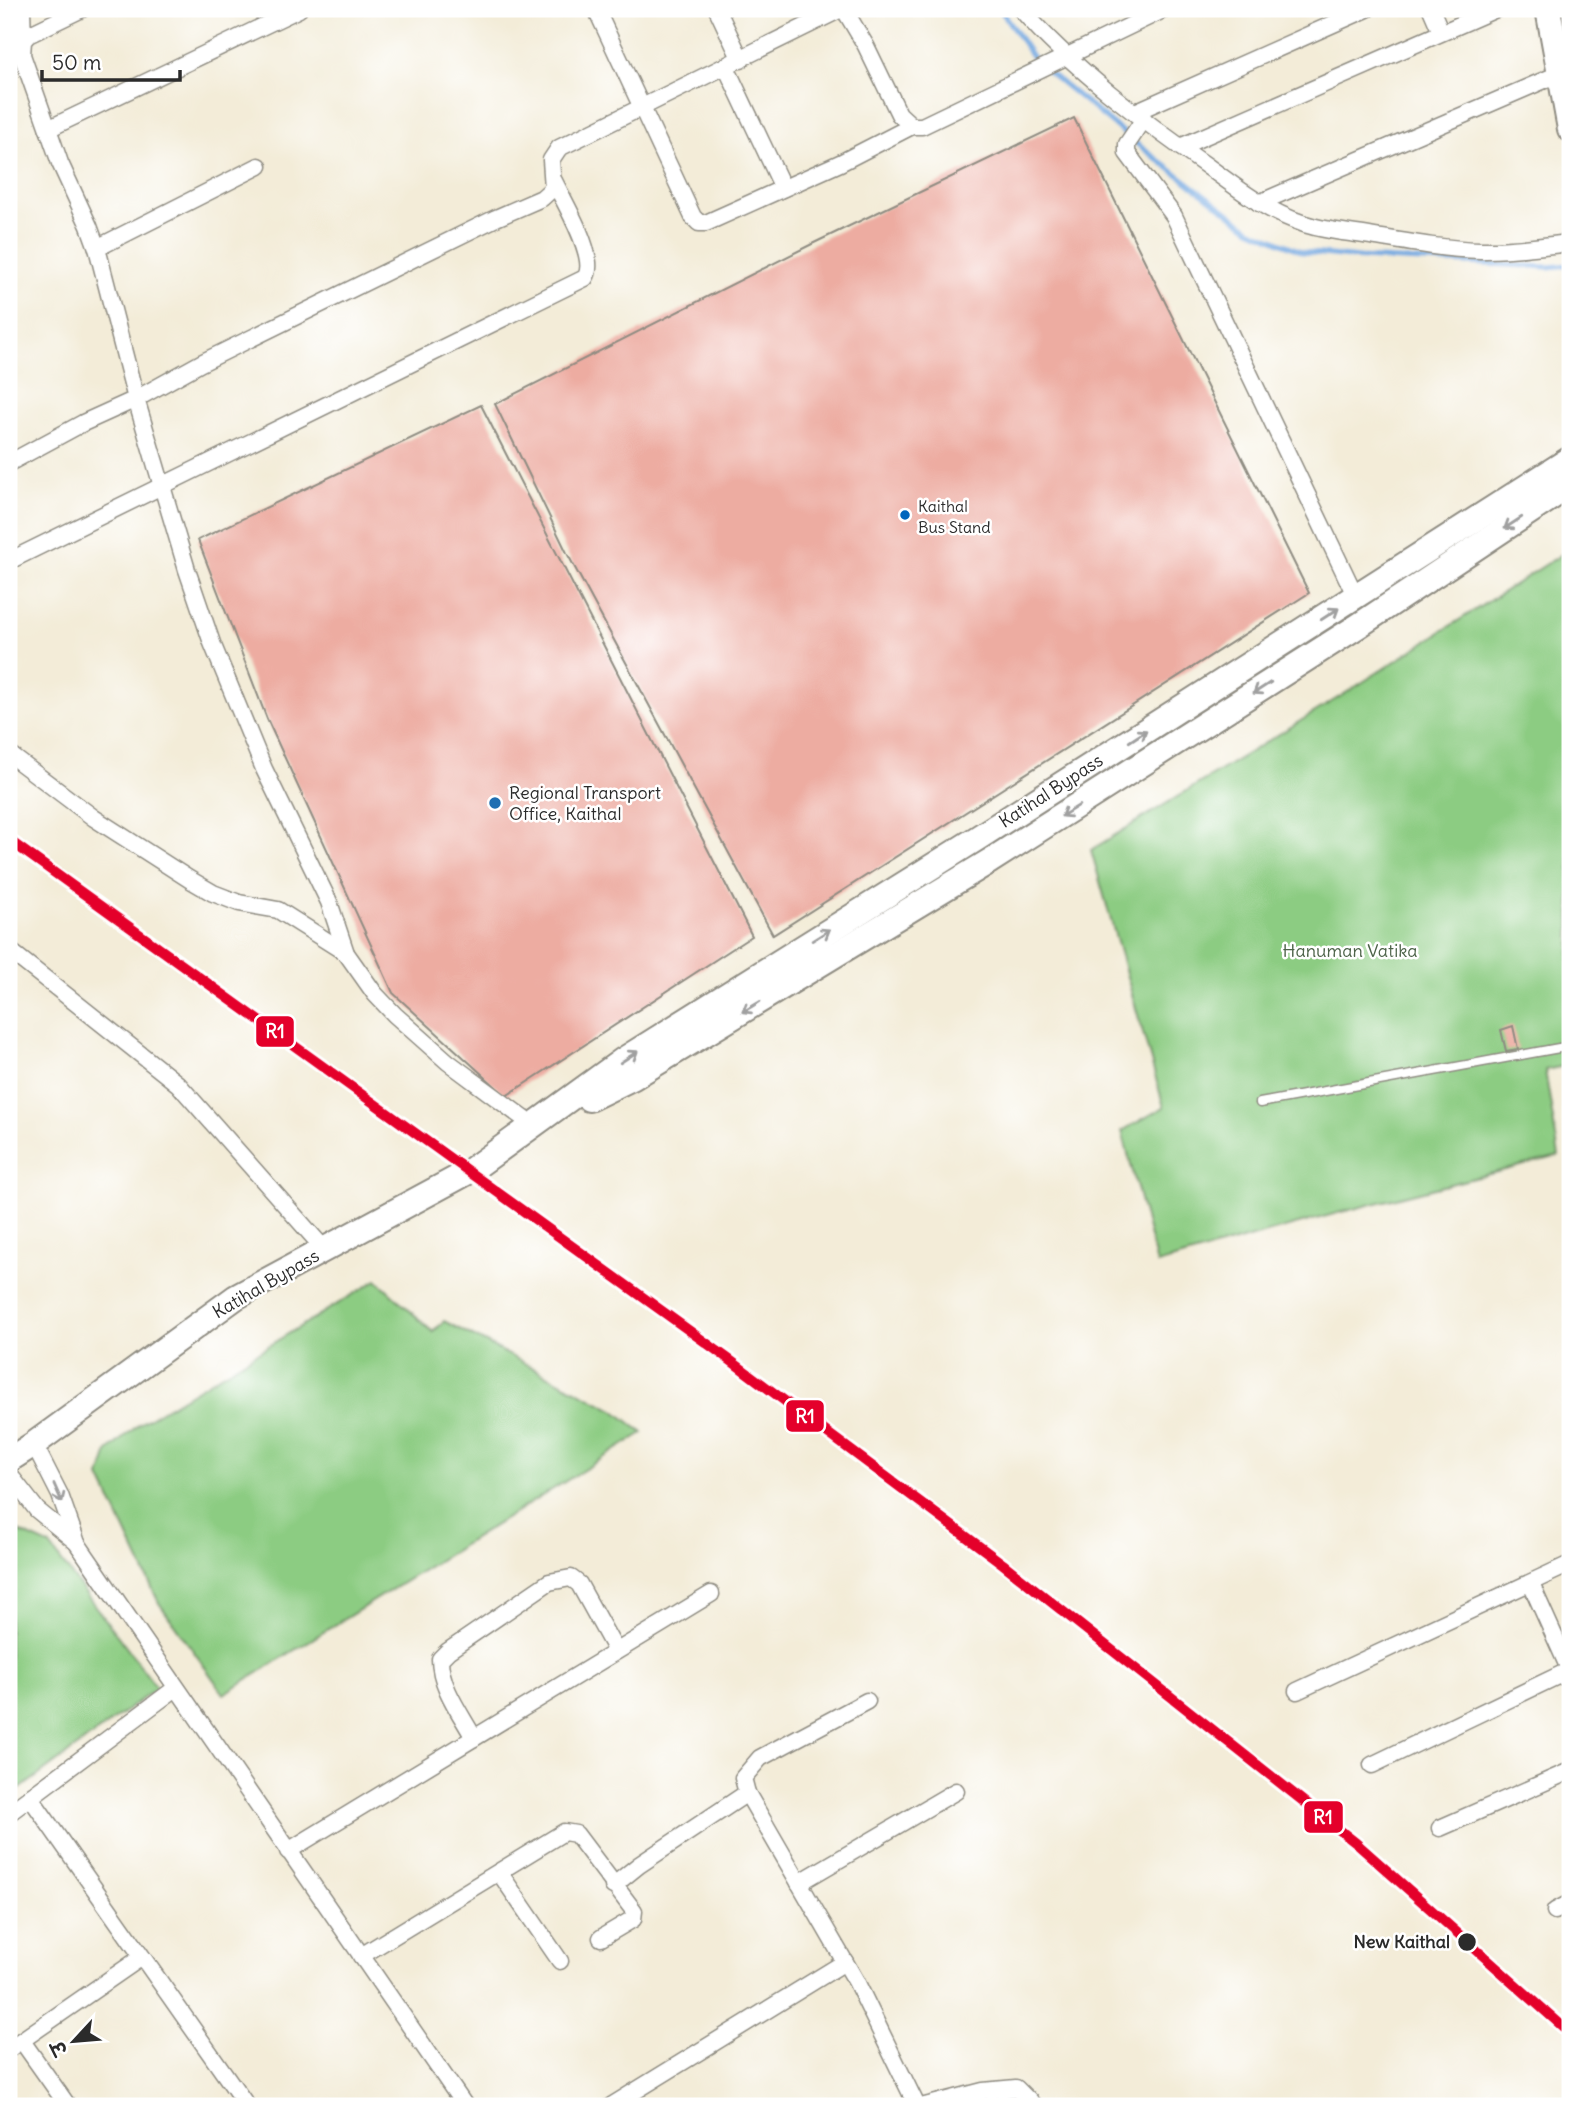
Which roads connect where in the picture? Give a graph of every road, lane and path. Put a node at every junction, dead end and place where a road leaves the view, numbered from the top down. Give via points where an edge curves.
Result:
1 (22, 9) edge
2 (82, 9) edge
3 (299, 9) edge
4 (596, 9) edge
5 (717, 9) edge
6 (842, 9) edge
7 (1021, 9) edge
8 (1165, 9) edge
9 (1367, 9) edge
10 (1431, 9) edge
11 (1496, 9) edge
12 (1548, 9) edge
13 (1441, 32) junction
14 (23, 41) junction
15 (1060, 58) junction
16 (734, 63) junction
17 (1560, 73) junction
18 (643, 107) junction
19 (912, 126) junction
20 (1136, 126) junction
21 (48, 129) junction
22 (1570, 129) edge
23 (1180, 147) junction
24 (259, 166) dead end
25 (554, 181) junction
26 (783, 188) junction
27 (1259, 204) junction
28 (1570, 243) edge
29 (97, 248) junction
30 (136, 399) junction
31 (1570, 459) edge
32 (9, 463) edge
33 (161, 485) junction
34 (1570, 485) edge
35 (9, 561) edge
36 (1356, 597) junction
37 (9, 754) edge
38 (9, 950) edge
39 (346, 953) junction
40 (1570, 1046) edge
41 (1260, 1103) dead end
42 (534, 1126) junction
43 (324, 1250) junction
44 (34, 1444) junction
45 (9, 1460) edge
46 (9, 1475) edge
47 (77, 1543) junction
48 (1570, 1564) edge
49 (1531, 1584) junction
50 (711, 1594) dead end
51 (615, 1651) junction
52 (1570, 1670) edge
53 (176, 1688) junction
54 (1297, 1691) dead end
55 (867, 1701) dead end
56 (474, 1738) junction
57 (1372, 1765) dead end
58 (1570, 1771) edge
59 (956, 1791) dead end
60 (747, 1793) junction
61 (30, 1797) junction
62 (9, 1813) edge
63 (1440, 1828) dead end
64 (288, 1850) junction
65 (499, 1872) junction
66 (799, 1883) junction
67 (613, 1886) junction
68 (1570, 1903) edge
69 (1555, 1911) dead end
70 (601, 1938) dead end
71 (361, 1956) junction
72 (142, 1957) junction
73 (560, 1961) dead end
74 (845, 1962) junction
75 (15, 2045) edge
76 (68, 2106) edge
77 (247, 2106) edge
78 (465, 2106) edge
79 (611, 2106) edge
80 (916, 2106) edge
81 (925, 2106) edge
82 (1034, 2106) edge

1 - 14 street
2 - 14 street via 35,30
3 - 21 street
4 - 18 street
5 - 16 street
6 - 16 street
6 - 19 street via 899,114
7 - 15 street
8 - 15 street
9 - 20 street
10 - 13 street
11 - 13 street
12 - 17 main road
13 - 23 street
14 - 21 street via 22,55
15 - 19 street via 922,126
15 - 20 street
16 - 18 street
16 - 26 street
17 - 22 main road
17 - 27 street
18 - 25 street via 555,152 551,160
18 - 26 street via 692,217 699,223
19 - 26 street
20 - 23 street
20 - 36 street via 1127,153 1174,216
21 - 29 street
23 - 27 street
24 - 29 street
25 - 30 street via 542,198
25 - 33 street via 587,252 590,266 586,278
27 - 28 street via 1304,224 1442,247 1507,250
29 - 30 street
30 - 32 street
30 - 33 street
31 - 36 main road, Katihal Bypass
33 - 35 street
33 - 39 street via 212,643 264,769 329,902
34 -> 42 main road, Katihal Bypass via 1231,708 862,941 632,1078
42 -> 36 main road, Katihal Bypass via 623,1060
37 - 39 street via 94,818 189,879 239,903 278,910
38 - 43 street via 178,1084
39 - 42 street via 395,1015 448,1062
40 - 41 lane
42 - 43 main road, Katihal Bypass via 470,1171
43 - 44 main road, Katihal Bypass via 236,1297
44 - 45 main road, Katihal Bypass
44 -> 47 street via 60,1495
46 - 47 street via 37,1510
47 - 53 street
48 - 49 street
49 - 52 street
49 - 54 street
50 - 51 street
51 - 56 street
51 - 56 street via 579,1584 571,1578 549,1583 440,1659 444,1683
52 - 57 street
53 - 61 street
53 - 64 street
55 - 60 street via 760,1758 743,1778
56 - 64 street
58 - 63 street
59 - 66 street
60 - 66 street
60 - 67 street
61 - 62 street
61 - 72 street
64 - 71 street
65 - 67 street via 564,1832 576,1833
65 - 71 street
65 - 73 street
66 - 74 street
67 - 70 street via 635,1915
68 - 69 street
71 - 78 street
72 - 75 street
72 - 77 street
74 - 79 street
74 - 80 street
75 - 76 street
81 - 82 street via 1016,2088

